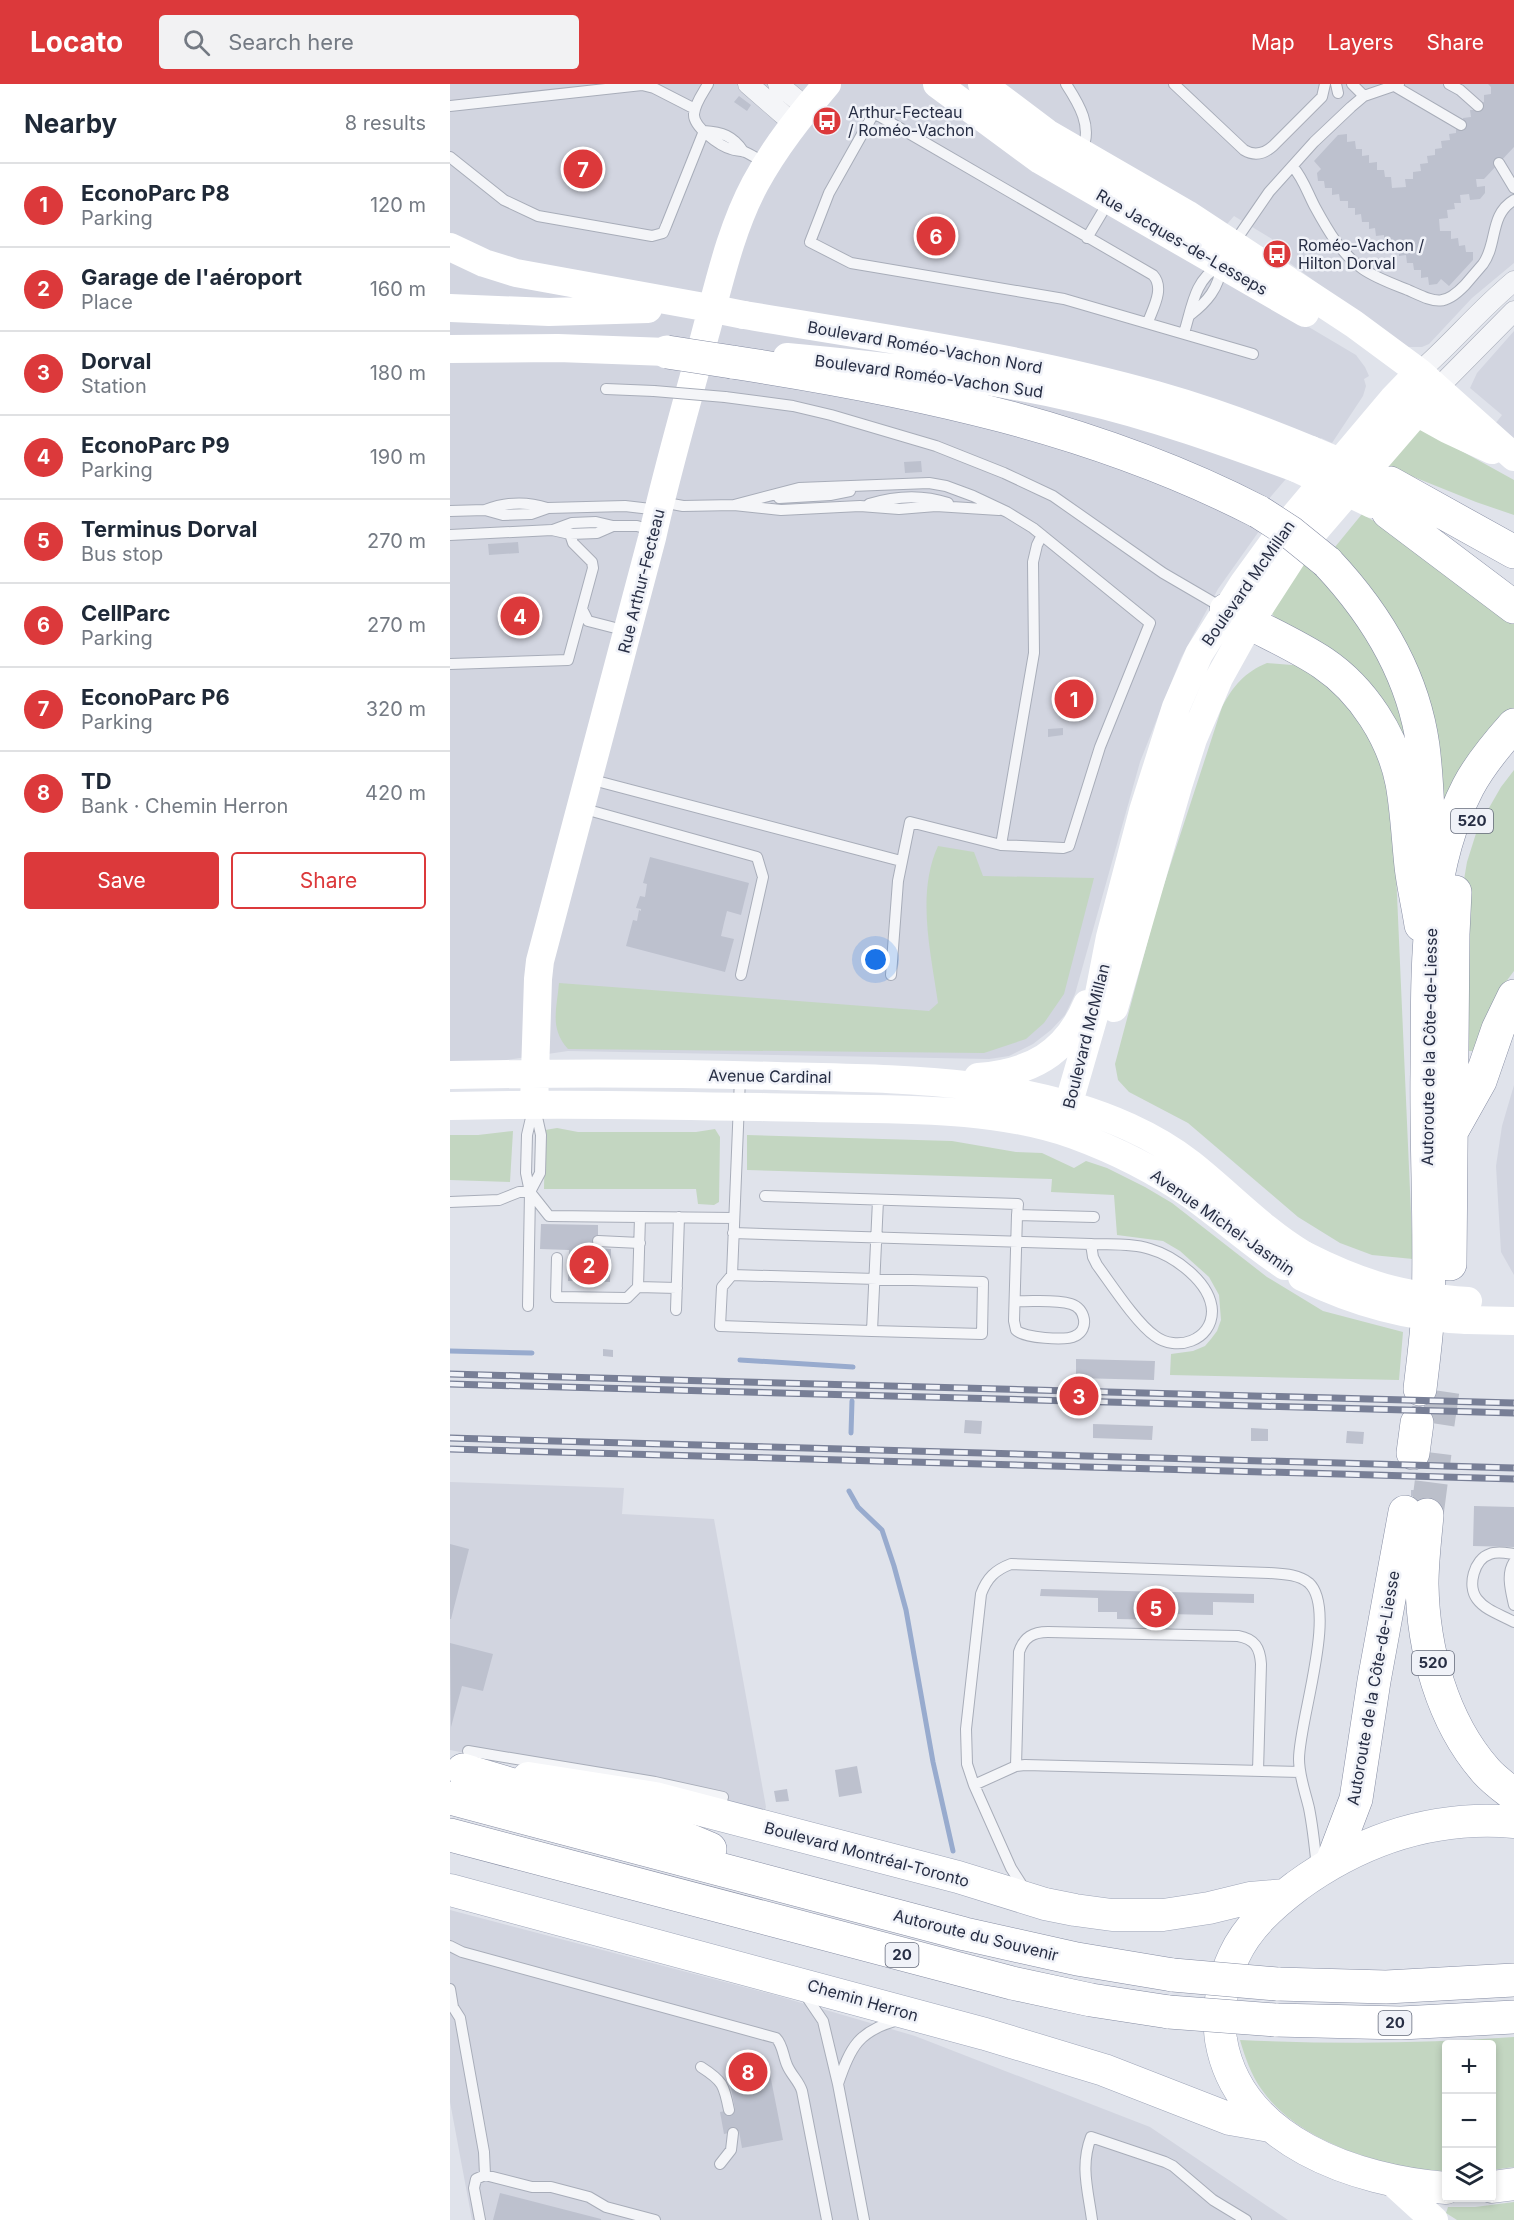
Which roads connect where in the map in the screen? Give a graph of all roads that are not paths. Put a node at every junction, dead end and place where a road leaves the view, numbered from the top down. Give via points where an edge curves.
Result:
1 (708, 84) edge
2 (747, 84) edge
3 (778, 84) edge
4 (827, 84) edge
5 (937, 84) edge
6 (981, 84) edge
7 (1066, 84) edge
8 (1174, 84) edge
9 (1325, 84) edge
10 (1352, 84) edge
11 (1449, 84) edge
12 (1395, 85) edge
13 (1374, 88) edge
14 (1364, 96) junction
15 (450, 106) edge
16 (1478, 106) dead end
17 (695, 109) junction
18 (800, 116) junction
19 (1461, 125) dead end
20 (704, 131) junction
21 (450, 157) edge
22 (755, 157) junction
23 (1499, 163) dead end
24 (1073, 164) junction
25 (1293, 167) junction
26 (1514, 188) edge
27 (1514, 200) edge
28 (1109, 201) junction
29 (1087, 238) junction
30 (450, 248) edge
31 (1228, 254) junction
32 (1514, 281) edge
33 (687, 306) junction
34 (450, 308) edge
35 (1514, 311) edge
36 (1148, 322) junction
37 (1184, 333) junction
38 (450, 349) edge
39 (667, 352) joint
40 (1253, 354) dead end
41 (733, 358) junction
42 (606, 389) dead end
43 (1416, 393) junction
44 (1514, 458) edge
45 (1304, 459) junction
46 (1383, 500) junction
47 (734, 505) junction
48 (974, 506) junction
49 (450, 511) edge
50 (658, 514) junction
51 (613, 526) junction
52 (1514, 529) edge
53 (552, 530) junction
54 (450, 534) edge
55 (570, 534) junction
56 (1042, 535) junction
57 (1514, 552) edge
58 (1514, 572) edge
59 (1514, 607) edge
60 (582, 609) junction
61 (1238, 617) junction
62 (628, 631) junction
63 (450, 664) edge
64 (1514, 725) edge
65 (1514, 752) edge
66 (589, 779) junction
67 (581, 808) junction
68 (1001, 845) junction
69 (901, 861) junction
70 (1433, 900) junction
71 (1110, 937) junction
72 (1428, 961) junction
73 (741, 975) dead end
74 (891, 975) dead end
75 (1514, 996) edge
76 (450, 1074) edge
77 (536, 1074) junction
78 (740, 1075) junction
79 (934, 1080) junction
80 (534, 1105) junction
81 (450, 1106) edge
82 (738, 1107) junction
83 (1073, 1121) junction
84 (1453, 1131) junction
85 (530, 1192) junction
86 (765, 1196) dead end
87 (878, 1200) junction
88 (450, 1202) edge
89 (1017, 1215) junction
90 (640, 1217) junction
91 (679, 1217) junction
92 (1094, 1217) dead end
93 (734, 1218) junction
94 (733, 1233) junction
95 (876, 1238) junction
96 (598, 1241) dead end
97 (1017, 1242) junction
98 (640, 1243) junction
99 (1091, 1244) junction
100 (557, 1258) dead end
101 (732, 1275) junction
102 (875, 1279) junction
103 (638, 1287) junction
104 (676, 1288) junction
105 (1015, 1301) junction
106 (1514, 1301) edge
107 (528, 1306) dead end
108 (676, 1310) dead end
109 (1468, 1311) junction
110 (1514, 1321) edge
111 (872, 1331) junction
112 (1514, 1554) edge
113 (1514, 1562) edge
114 (1514, 1605) edge
115 (1514, 1622) edge
116 (1016, 1766) junction
117 (458, 1771) edge
118 (1258, 1771) junction
119 (1300, 1772) junction
120 (974, 1785) junction
121 (1514, 1795) edge
122 (1514, 1822) edge
123 (450, 1835) edge
124 (1324, 1867) junction
125 (450, 1890) edge
126 (1285, 1895) junction
127 (1032, 1900) junction
128 (450, 1946) edge
129 (1514, 1980) edge
130 (792, 1981) junction
131 (450, 1989) edge
132 (917, 2016) junction
133 (1514, 2017) edge
134 (701, 2067) dead end
135 (838, 2085) junction
136 (729, 2110) dead end
137 (1270, 2126) junction
138 (733, 2133) dead end
139 (720, 2164) dead end
140 (485, 2175) junction
141 (1390, 2180) junction
142 (1514, 2184) edge
143 (1496, 2186) edge
144 (1442, 2187) edge
145 (480, 2220) edge
146 (655, 2220) edge
147 (827, 2220) edge
148 (864, 2220) edge
149 (1092, 2220) edge
150 (1246, 2220) edge
151 (1434, 2220) edge

1 - 17 lane
2 - 18 street
3 - 18 street
4 - 18 street, Rue Arthur-Fecteau
5 - 24 street, Rue Jacques-de-Lesseps via 1018,146
6 - 24 street, Rue Jacques-de-Lesseps via 1047,133
7 - 24 lane via 1086,125 1086,142
8 - 9 lane via 1244,150 1255,154 1268,151 1298,122 1322,97
10 - 14 lane
11 - 16 lane
12 - 13 lane
12 - 19 lane
13 - 14 lane
14 - 25 lane
15 - 17 lane via 642,85
17 - 20 lane via 694,120
18 - 22 street, Rue Arthur-Fecteau
20 - 21 lane via 663,233 652,236 538,216 504,200
20 - 22 lane via 714,141
22 - 50 street, Rue Arthur-Fecteau
23 - 26 lane
24 - 28 street, Rue Jacques-de-Lesseps
24 - 31 street, Rue Jacques-de-Lesseps via 1187,213
25 - 27 lane via 1320,216 1353,261 1374,275 1433,300 1452,298 1477,272 1488,256 1496,219
25 - 31 lane via 1269,192
28 - 29 lane
28 - 31 street, Rue Jacques-de-Lesseps
29 - 36 lane via 1156,279 1159,290
29 - 36 lane via 874,113 829,193 810,242 850,263 1048,295
30 - 33 street, Boulevard Roméo-Vachon Nord via 516,273
31 - 37 lane via 1220,280 1206,303 1190,315
31 - 43 street, Rue Jacques-de-Lesseps
32 - 43 street, Boulevard McMillan via 1441,353
33 - 34 street via 549,312
33 - 45 street, Boulevard Roméo-Vachon Nord, bridge via 938,347 1092,378 1221,415
35 - 43 street, Boulevard McMillan
36 - 37 lane
37 - 40 lane
38 - 39 street
39 - 41 highway, bridge
41 - 45 street, Boulevard Roméo-Vachon Sud via 874,366 1017,386
41 - 70 highway, bridge via 1016,418 1154,463 1259,512 1290,532 1327,562 1351,589 1399,662 1413,700 1425,762
42 - 61 lane, bridge via 794,406 936,446 1053,496 1163,573
43 - 44 street, Rue Jacques-de-Lesseps
43 - 61 street, Boulevard McMillan via 1280,533
45 - 46 street, Boulevard Roméo-Vachon Nord, bridge
46 - 52 highway
46 - 57 highway
46 - 58 highway
46 - 59 highway
47 - 48 lane via 781,510
47 - 48 lane via 757,499 830,495 873,485 938,484
47 - 50 lane via 683,506
48 - 56 lane via 1006,512
49 - 50 lane via 532,503 548,508 625,506
50 - 51 lane via 637,526
50 - 62 street, Rue Arthur-Fecteau
51 - 53 lane via 572,523
51 - 55 lane via 597,533
53 - 54 lane
53 - 55 lane
55 - 60 lane via 593,568
56 - 68 lane via 1033,562 1034,653
56 - 68 lane via 1150,623 1103,737 1069,846
60 - 62 lane via 588,621
60 - 63 lane via 568,660
61 - 71 street, Boulevard McMillan via 1199,654 1165,739
61 - 72 highway via 1333,670 1356,692 1378,723 1402,783 1411,867
61 - 83 street, Boulevard McMillan via 1219,678 1193,739
62 - 66 street, Rue Arthur-Fecteau
64 - 70 highway, Autoroute de la Côte-de-Liesse / 520 via 1475,774 1461,802
65 - 84 highway, Autoroute de la Côte-de-Liesse / 520 via 1491,781 1477,809 1458,871 1453,925
66 - 67 street, Rue Arthur-Fecteau
66 - 69 lane
67 - 73 lane via 757,857 763,877
67 - 77 street, Rue Arthur-Fecteau via 540,961
68 - 69 lane via 910,822
69 - 74 lane
70 - 72 highway, Autoroute de la Côte-de-Liesse / 520
71 - 79 street via 1080,1019 1052,1052 1005,1075
71 - 83 street, Boulevard McMillan
72 - 84 highway, Autoroute de la Côte-de-Liesse / 520 via 1426,1113 1431,1389 1449,1313
75 - 84 highway via 1480,1081
76 - 77 street, Avenue Cardinal
77 - 78 street, Avenue Cardinal
77 - 80 street, Rue Arthur-Fecteau
78 - 79 street, Avenue Cardinal
78 - 82 lane
79 - 83 street, Avenue Cardinal via 1014,1092
80 - 81 street, Avenue Cardinal
80 - 82 street, Avenue Cardinal
80 - 85 lane via 541,1135 540,1173
82 - 83 street, Avenue Cardinal via 963,1113 1020,1122
82 - 93 lane
83 - 109 street, Avenue Michel-Jasmin, bridge via 1127,1127 1179,1155 1276,1237 1303,1266
85 - 88 lane via 492,1201
85 - 90 lane via 549,1216
85 - 107 lane
86 - 87 lane
87 - 89 lane via 1018,1204
87 - 95 lane
89 - 92 lane
89 - 97 lane
90 - 91 lane
90 - 98 lane
91 - 93 lane
91 - 104 lane
93 - 94 lane
94 - 95 lane
94 - 101 lane
95 - 97 lane
95 - 102 lane
96 - 98 lane
97 - 99 lane
97 - 105 lane
98 - 103 lane
99 - 99 lane via 1097,1265 1155,1337 1179,1344 1192,1341 1203,1331 1211,1318 1211,1304 1187,1270 1149,1249
100 - 103 lane via 556,1297 627,1298
101 - 102 lane
101 - 111 lane via 722,1287 720,1326
102 - 111 lane
102 - 111 lane via 983,1282 982,1334
103 - 104 lane
104 - 108 lane
105 - 105 lane via 1014,1326 1020,1334 1069,1338 1083,1328 1084,1316 1072,1304
106 - 109 street, Avenue Michel-Jasmin
109 - 110 street, Avenue Michel-Jasmin
112 - 115 lane via 1488,1554 1475,1568 1473,1581 1474,1594 1485,1608
113 - 114 lane via 1510,1576
116 - 118 lane
116 - 118 lane via 1021,1647 1026,1638 1036,1633 1238,1636 1259,1649
116 - 120 lane
117 - 127 main road, Boulevard Montréal-Toronto via 625,1792 958,1877
117 - 129 highway, Autoroute du Souvenir / 20, bridge via 627,1814 822,1897 1036,1951 1173,1975 1277,1984 1396,1987
118 - 119 lane
119 - 120 lane via 1300,1743 1320,1624 1316,1594 1308,1583 1295,1576 1269,1573 1024,1563 1000,1568 985,1583 981,1594 966,1729
119 - 124 lane
120 - 127 lane via 1011,1868
121 - 124 highway, Autoroute de la Côte-de-Liesse / 520 via 1471,1752 1435,1673 1425,1626 1416,1514 1374,1682 1356,1798
122 - 124 main road via 1473,1821 1424,1827 1372,1843
123 - 133 highway, 20, bridge via 1012,1983 1091,2000 1169,2012 1275,2020 1411,2023
124 - 126 main road
125 - 130 main road, Chemin Herron
126 - 127 main road, Boulevard Montréal-Toronto via 1148,1915 1112,1915
126 - 137 main road via 1251,1928 1234,1954 1220,2006 1222,2044 1230,2071 1249,2103
128 - 147 lane via 776,2038 802,2091
130 - 132 main road, Chemin Herron
130 - 135 lane via 822,2021
131 - 140 lane via 453,2007 460,2018
132 - 135 lane via 879,2026 863,2036 851,2049
132 - 137 main road, Chemin Herron via 1104,2070 1230,2119
134 - 136 lane via 723,2084
135 - 148 lane
137 - 141 main road via 1323,2158
138 - 139 lane via 731,2150
140 - 145 lane via 476,2179 474,2188
140 - 146 lane via 589,2197 606,2207
141 - 144 main road
141 - 151 street
142 - 143 main road
149 - 150 lane via 1084,2164 1091,2137 1173,2166 1213,2200

